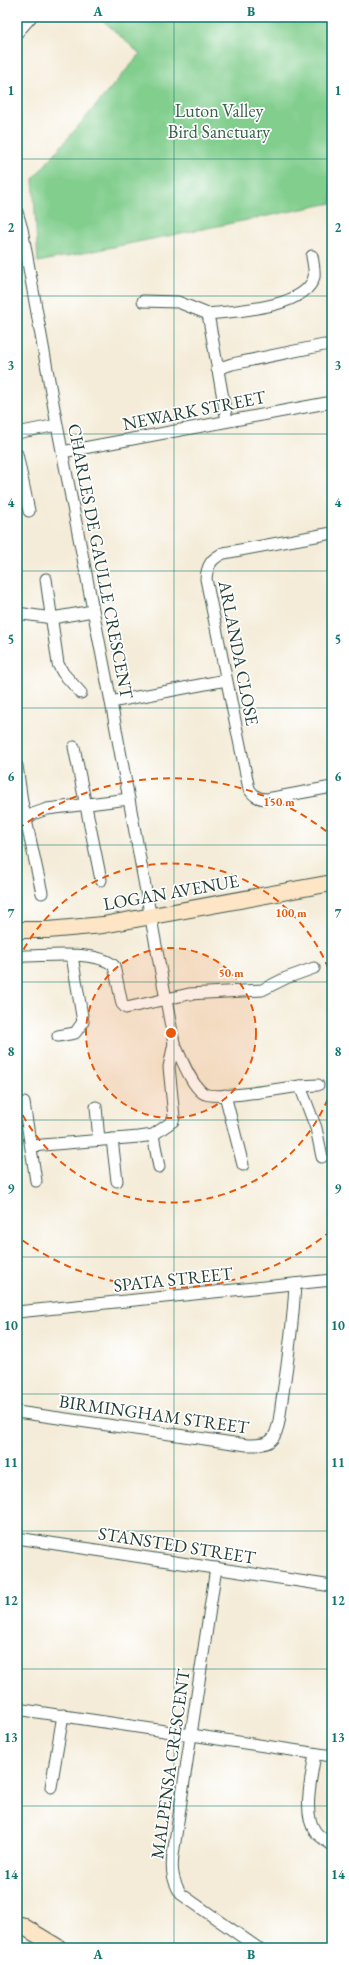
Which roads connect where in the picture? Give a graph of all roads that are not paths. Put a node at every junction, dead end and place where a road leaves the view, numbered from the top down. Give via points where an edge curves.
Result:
1 (31, 17) edge
2 (17, 33) edge
3 (17, 212) edge
4 (312, 256) dead end
5 (143, 301) dead end
6 (208, 314) junction
7 (324, 345) dead end
8 (217, 369) junction
9 (332, 402) edge
10 (227, 421) junction
11 (57, 425) junction
12 (17, 433) edge
13 (62, 452) junction
14 (17, 454) edge
15 (29, 511) dead end
16 (332, 532) edge
17 (46, 579) dead end
18 (93, 611) junction
19 (17, 613) edge
20 (52, 618) junction
21 (226, 680) junction
22 (81, 693) dead end
23 (111, 702) junction
24 (74, 747) dead end
25 (17, 766) edge
26 (332, 787) edge
27 (129, 799) junction
28 (86, 804) junction
29 (27, 819) junction
30 (17, 826) edge
31 (101, 880) dead end
32 (332, 883) edge
33 (42, 893) dead end
34 (150, 917) junction
35 (17, 930) edge
36 (72, 956) junction
37 (17, 958) edge
38 (314, 968) dead end
39 (167, 999) junction
40 (58, 1036) dead end
41 (174, 1043) junction
42 (318, 1085) dead end
43 (300, 1086) junction
44 (225, 1095) junction
45 (24, 1103) dead end
46 (96, 1107) dead end
47 (153, 1135) junction
48 (112, 1139) junction
49 (99, 1140) junction
50 (31, 1146) junction
51 (322, 1157) dead end
52 (243, 1165) dead end
53 (159, 1167) dead end
54 (36, 1181) dead end
55 (117, 1181) dead end
56 (332, 1280) edge
57 (295, 1284) junction
58 (17, 1312) edge
59 (17, 1412) edge
60 (17, 1538) edge
61 (216, 1568) junction
62 (332, 1586) edge
63 (17, 1709) edge
64 (63, 1715) junction
65 (191, 1734) junction
66 (315, 1754) junction
67 (332, 1756) edge
68 (51, 1788) dead end
69 (332, 1845) edge
70 (19, 1923) edge
71 (51, 1948) edge
72 (60, 1948) edge
73 (258, 1948) edge

1 - 2 street
3 - 11 street, CHARLES DE GAULLE CRESCENT
4 - 6 street via 314,277 311,285 300,296 249,309
5 - 6 street via 178,302
6 - 8 street
7 - 8 street
8 - 10 street
9 - 10 street, NEWARK STREET
10 - 13 street, NEWARK STREET
11 - 12 street
11 - 13 street, CHARLES DE GAULLE CRESCENT
13 - 18 street, CHARLES DE GAULLE CRESCENT
14 - 15 street
16 - 21 street, ARLANDA CLOSE via 224,553 213,559 206,579
17 - 20 street
18 - 20 street
18 - 23 street, CHARLES DE GAULLE CRESCENT
19 - 20 street
20 - 22 street via 58,664
21 - 23 street
21 - 26 street, ARLANDA CLOSE via 246,780 253,795 267,799
23 - 27 street, CHARLES DE GAULLE CRESCENT
24 - 28 street
25 - 29 street
27 - 28 street
27 - 34 street, CHARLES DE GAULLE CRESCENT
28 - 29 street via 47,809
28 - 31 street
29 - 30 street
29 - 33 street
32 - 34 street, LOGAN AVENUE
34 - 35 street, LOGAN AVENUE via 88,927
34 - 39 street, CHARLES DE GAULLE CRESCENT
36 - 37 street
36 - 39 street via 100,958 114,966 122,1004 126,1008
36 - 40 street via 83,1022 75,1033
38 - 39 street via 262,990 189,994
39 - 41 street, CHARLES DE GAULLE CRESCENT
41 - 44 street via 196,1086 211,1096
41 - 47 street via 169,1067 174,1117 170,1125
42 - 43 street
43 - 44 street
43 - 51 street via 316,1128
44 - 52 street
45 - 50 street
46 - 49 street
47 - 48 street
47 - 53 street
48 - 49 street
48 - 55 street
49 - 50 street
50 - 54 street
56 - 57 street, SPATA STREET
57 - 58 street, SPATA STREET
57 - 59 street, BIRMINGHAM STREET via 292,1337 279,1420 273,1438 267,1442 247,1445
60 - 61 street, STANSTED STREET
61 - 62 street, STANSTED STREET
61 - 65 street, MALPENSA CRESCENT
63 - 64 street
64 - 65 street
64 - 68 street
65 - 66 street
65 - 73 street, MALPENSA CRESCENT via 172,1862 173,1878 181,1894 190,1902
66 - 67 street
66 - 69 street via 309,1818 318,1835
70 - 71 street
70 - 72 street

